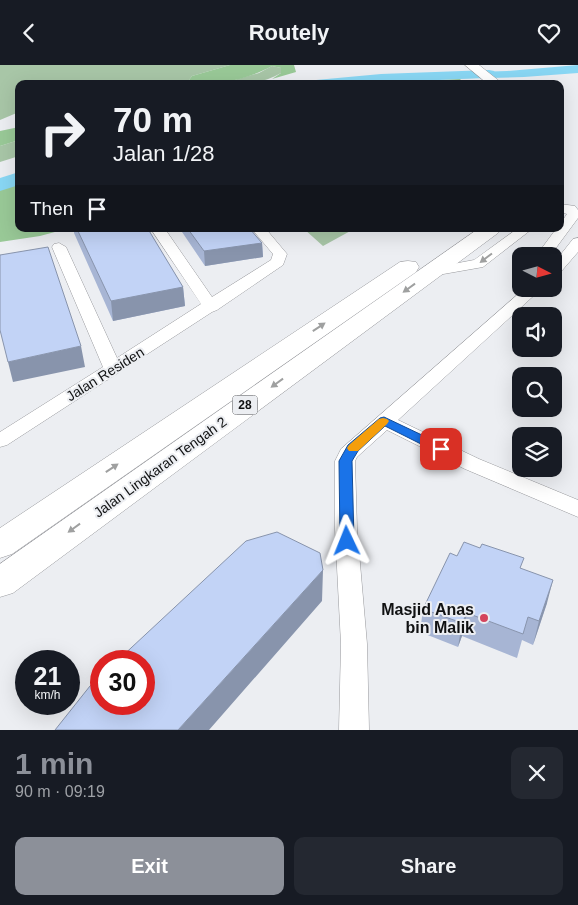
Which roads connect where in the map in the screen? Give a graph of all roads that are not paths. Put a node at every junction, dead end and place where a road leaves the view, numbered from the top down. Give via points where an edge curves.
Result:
1 (456, 65) edge
2 (471, 65) edge
3 (476, 80) edge
4 (492, 80) edge
5 (564, 208) edge
6 (564, 228) edge
7 (160, 232) edge
8 (261, 232) edge
9 (457, 232) edge
10 (487, 232) edge
11 (521, 232) edge
12 (561, 232) edge
13 (578, 242) edge
14 (59, 247) dead end
15 (550, 247) edge
16 (562, 263) edge
17 (432, 272) junction
18 (518, 297) edge
19 (524, 297) edge
20 (514, 305) junction
21 (211, 307) junction
22 (113, 369) junction
23 (384, 421) junction
24 (0, 441) edge
25 (578, 509) edge
26 (0, 545) edge
27 (0, 583) edge
28 (354, 730) edge

1 - 3 highway
2 - 4 highway
5 - 6 street via 574,214
7 - 21 street
8 - 21 street, Jalan Residen via 280,255 278,262
26 -> 9 highway, Jalan Lingkaran Tengah 2 / 28
10 - 17 highway, Jalan Lingkaran Tengah 2 / 28
11 -> 17 street via 478,264
12 - 15 street
13 - 16 street
14 - 22 street
17 -> 27 highway, Jalan Lingkaran Tengah 2 / 28
18 - 20 street
19 - 20 street
20 - 23 street
21 - 22 street, Jalan Residen
22 - 24 street, Jalan Residen
23 - 25 street via 472,464
23 - 28 street via 353,448 345,461 354,644

